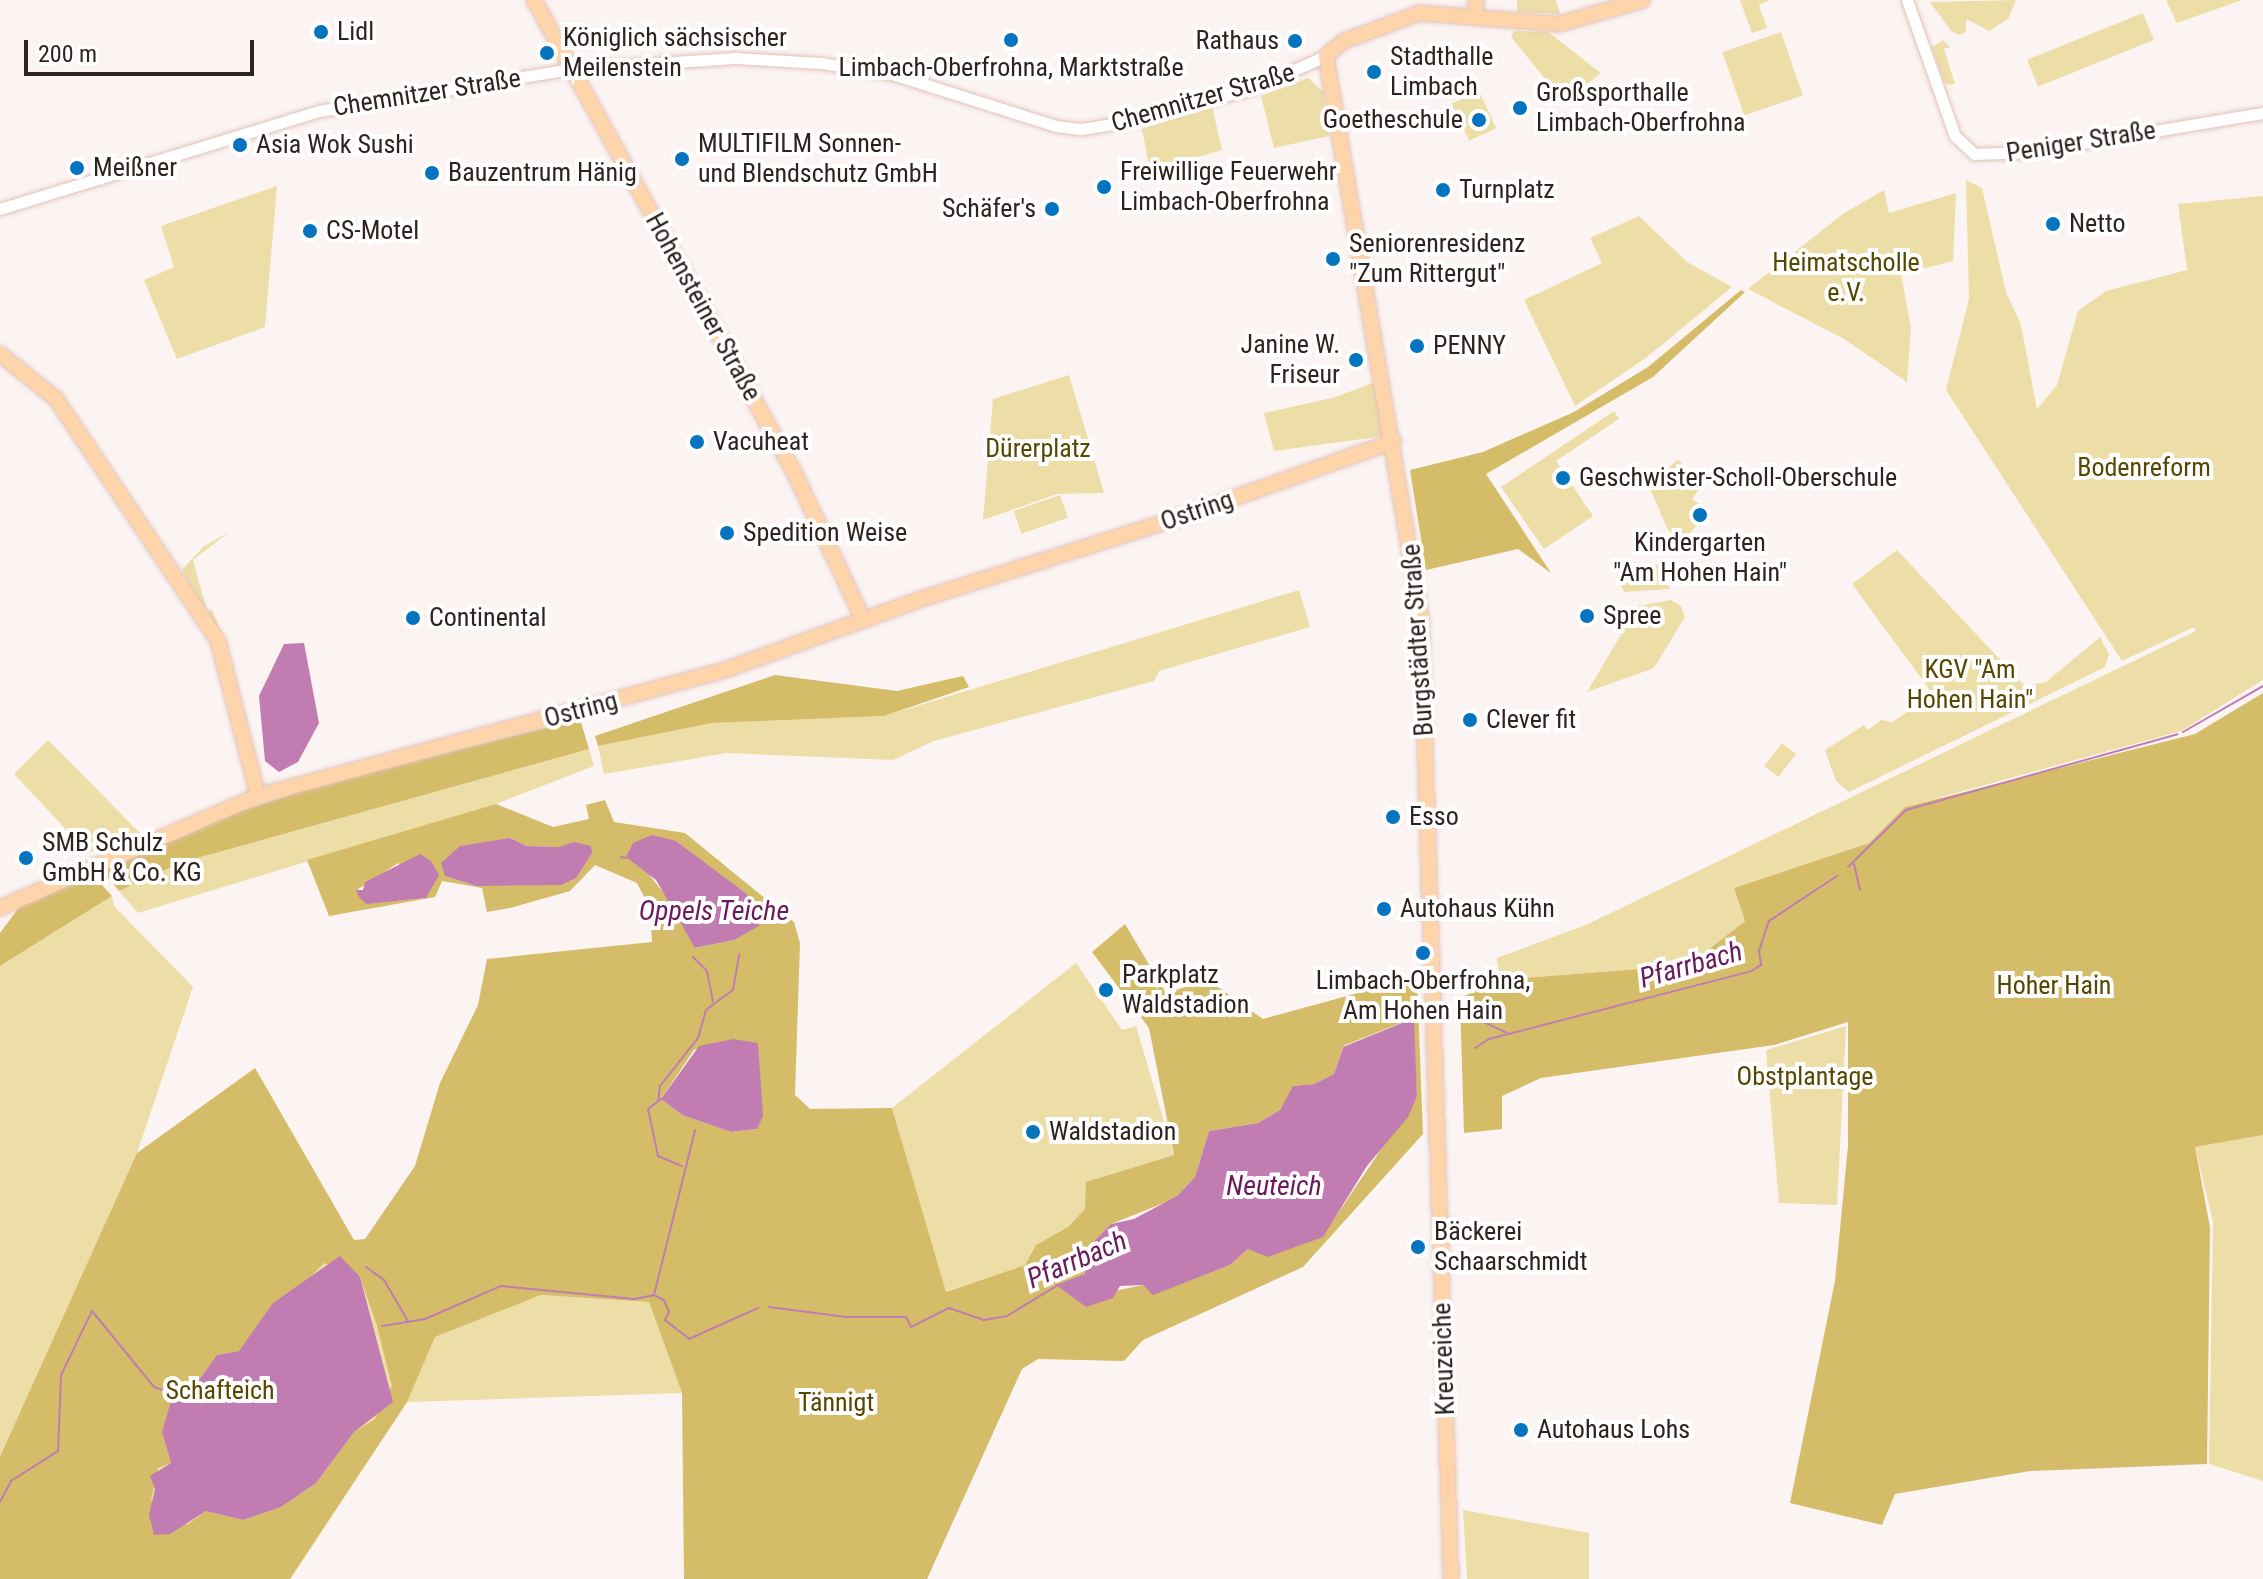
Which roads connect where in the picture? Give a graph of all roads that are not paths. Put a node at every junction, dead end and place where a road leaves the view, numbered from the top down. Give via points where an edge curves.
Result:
1 (534, 0) edge
2 (1476, 0) edge
3 (1643, 0) edge
4 (1907, 0) edge
5 (1475, 16) junction
6 (1326, 56) junction
7 (570, 69) junction
8 (2263, 113) edge
9 (0, 209) edge
10 (0, 354) edge
11 (1394, 441) junction
12 (863, 619) junction
13 (258, 796) junction
14 (0, 908) edge
15 (1440, 1232) joint
16 (1451, 1579) edge

1 - 7 main road, Hohensteiner Straße
2 - 5 main road
3 - 5 main road via 1559,24
4 - 8 street, Peniger Straße via 1955,136 1974,154 2029,152
5 - 6 main road via 1409,16 1337,44
6 - 7 street, Chemnitzer Straße via 1250,89 1082,129 1056,126 892,74 821,63 735,58
6 - 11 main road, Burgstädter Straße
7 - 9 street, Chemnitzer Straße via 306,114
7 - 12 main road, Hohensteiner Straße via 795,474
10 - 13 main road via 63,408 218,641
11 - 12 main road, Ostring
11 - 15 main road, Burgstädter Straße via 1421,619
12 - 13 main road, Ostring via 675,685
13 - 14 main road, Ostring
15 - 16 main road, Kreuzeiche

